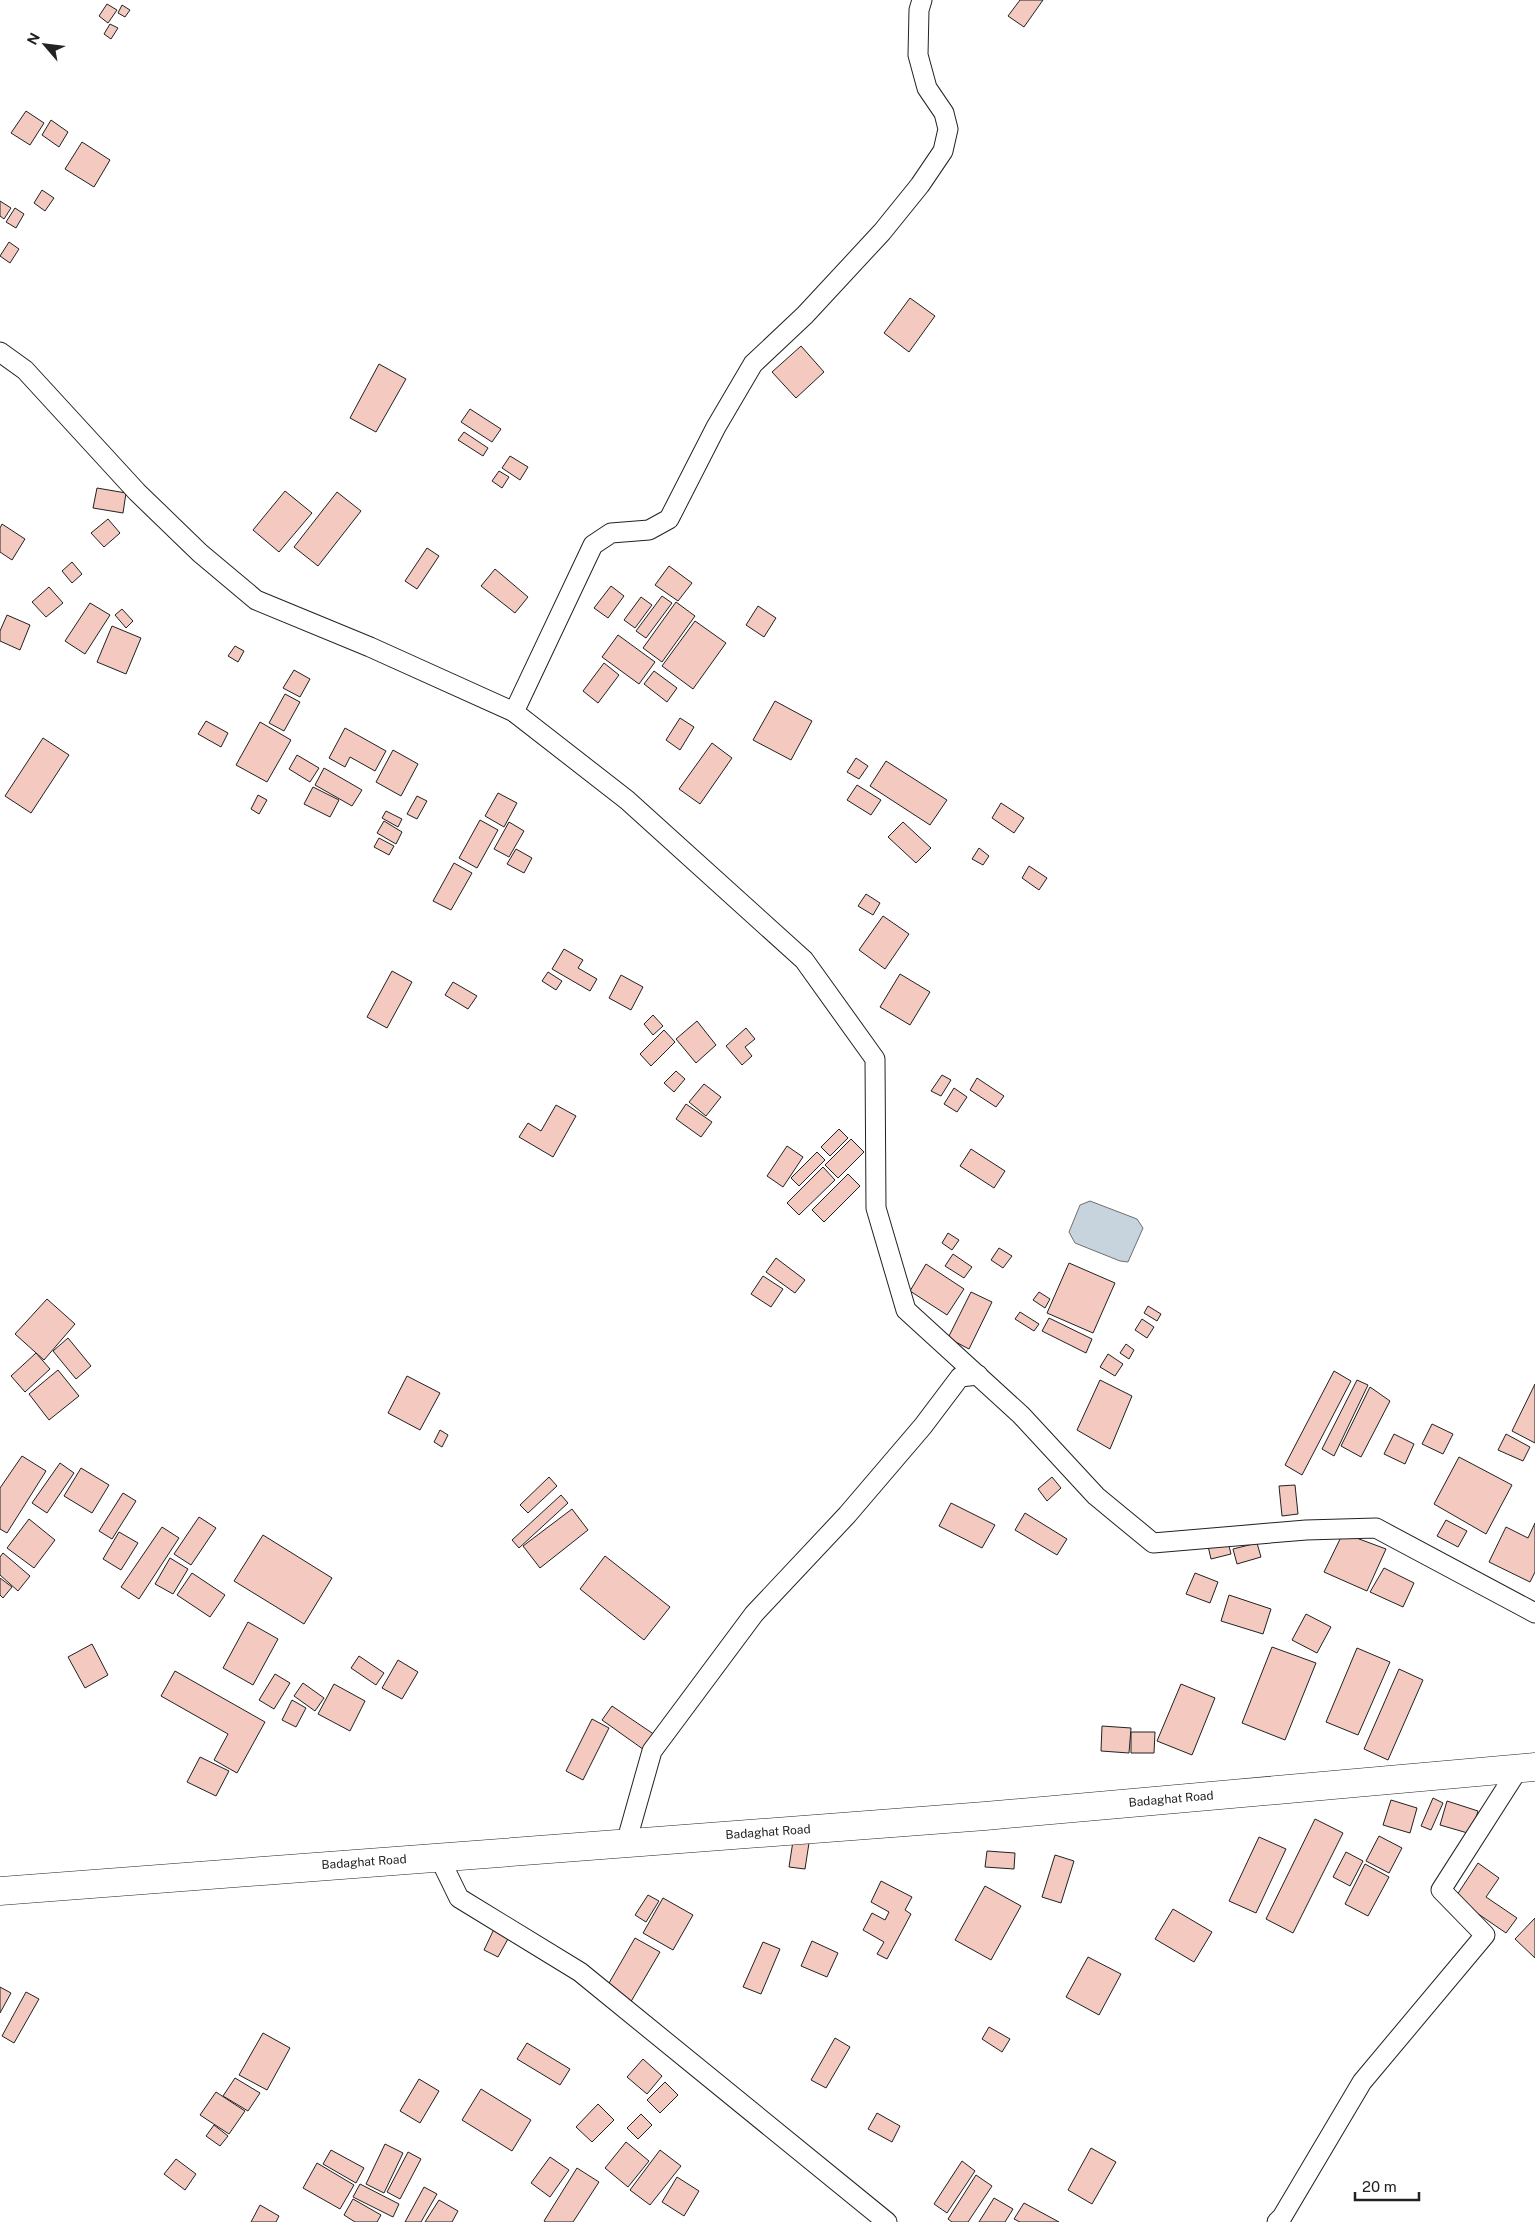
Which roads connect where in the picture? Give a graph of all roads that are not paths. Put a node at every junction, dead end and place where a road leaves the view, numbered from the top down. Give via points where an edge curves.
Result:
1 (922, 0) edge
2 (0, 352) edge
3 (514, 712) junction
4 (978, 1375) junction
5 (1535, 1613) edge
6 (1527, 1767) edge
7 (626, 1842) junction
8 (439, 1857) junction
9 (0, 1891) edge
10 (887, 2222) edge
11 (1277, 2222) edge

1 - 3 street via 918,55 927,88 944,113 948,129 944,151 882,232 805,315 753,364 716,427 669,519 649,530 611,533 593,545
2 - 3 street via 25,370 137,492 200,553 256,600
3 - 4 street via 627,800 804,960 875,1060 876,1208 906,1310
4 - 5 street via 1021,1415 1096,1496 1153,1543 1306,1530 1376,1528
4 - 7 street via 960,1377 847,1515 749,1622 652,1751
6 - 7 main road, Badaghat Road via 985,1816
6 - 11 street via 1441,1890 1485,1935 1362,2082
7 - 8 main road, Badaghat Road
8 - 9 main road, Badaghat Road
8 - 10 street via 459,1898 580,1972

